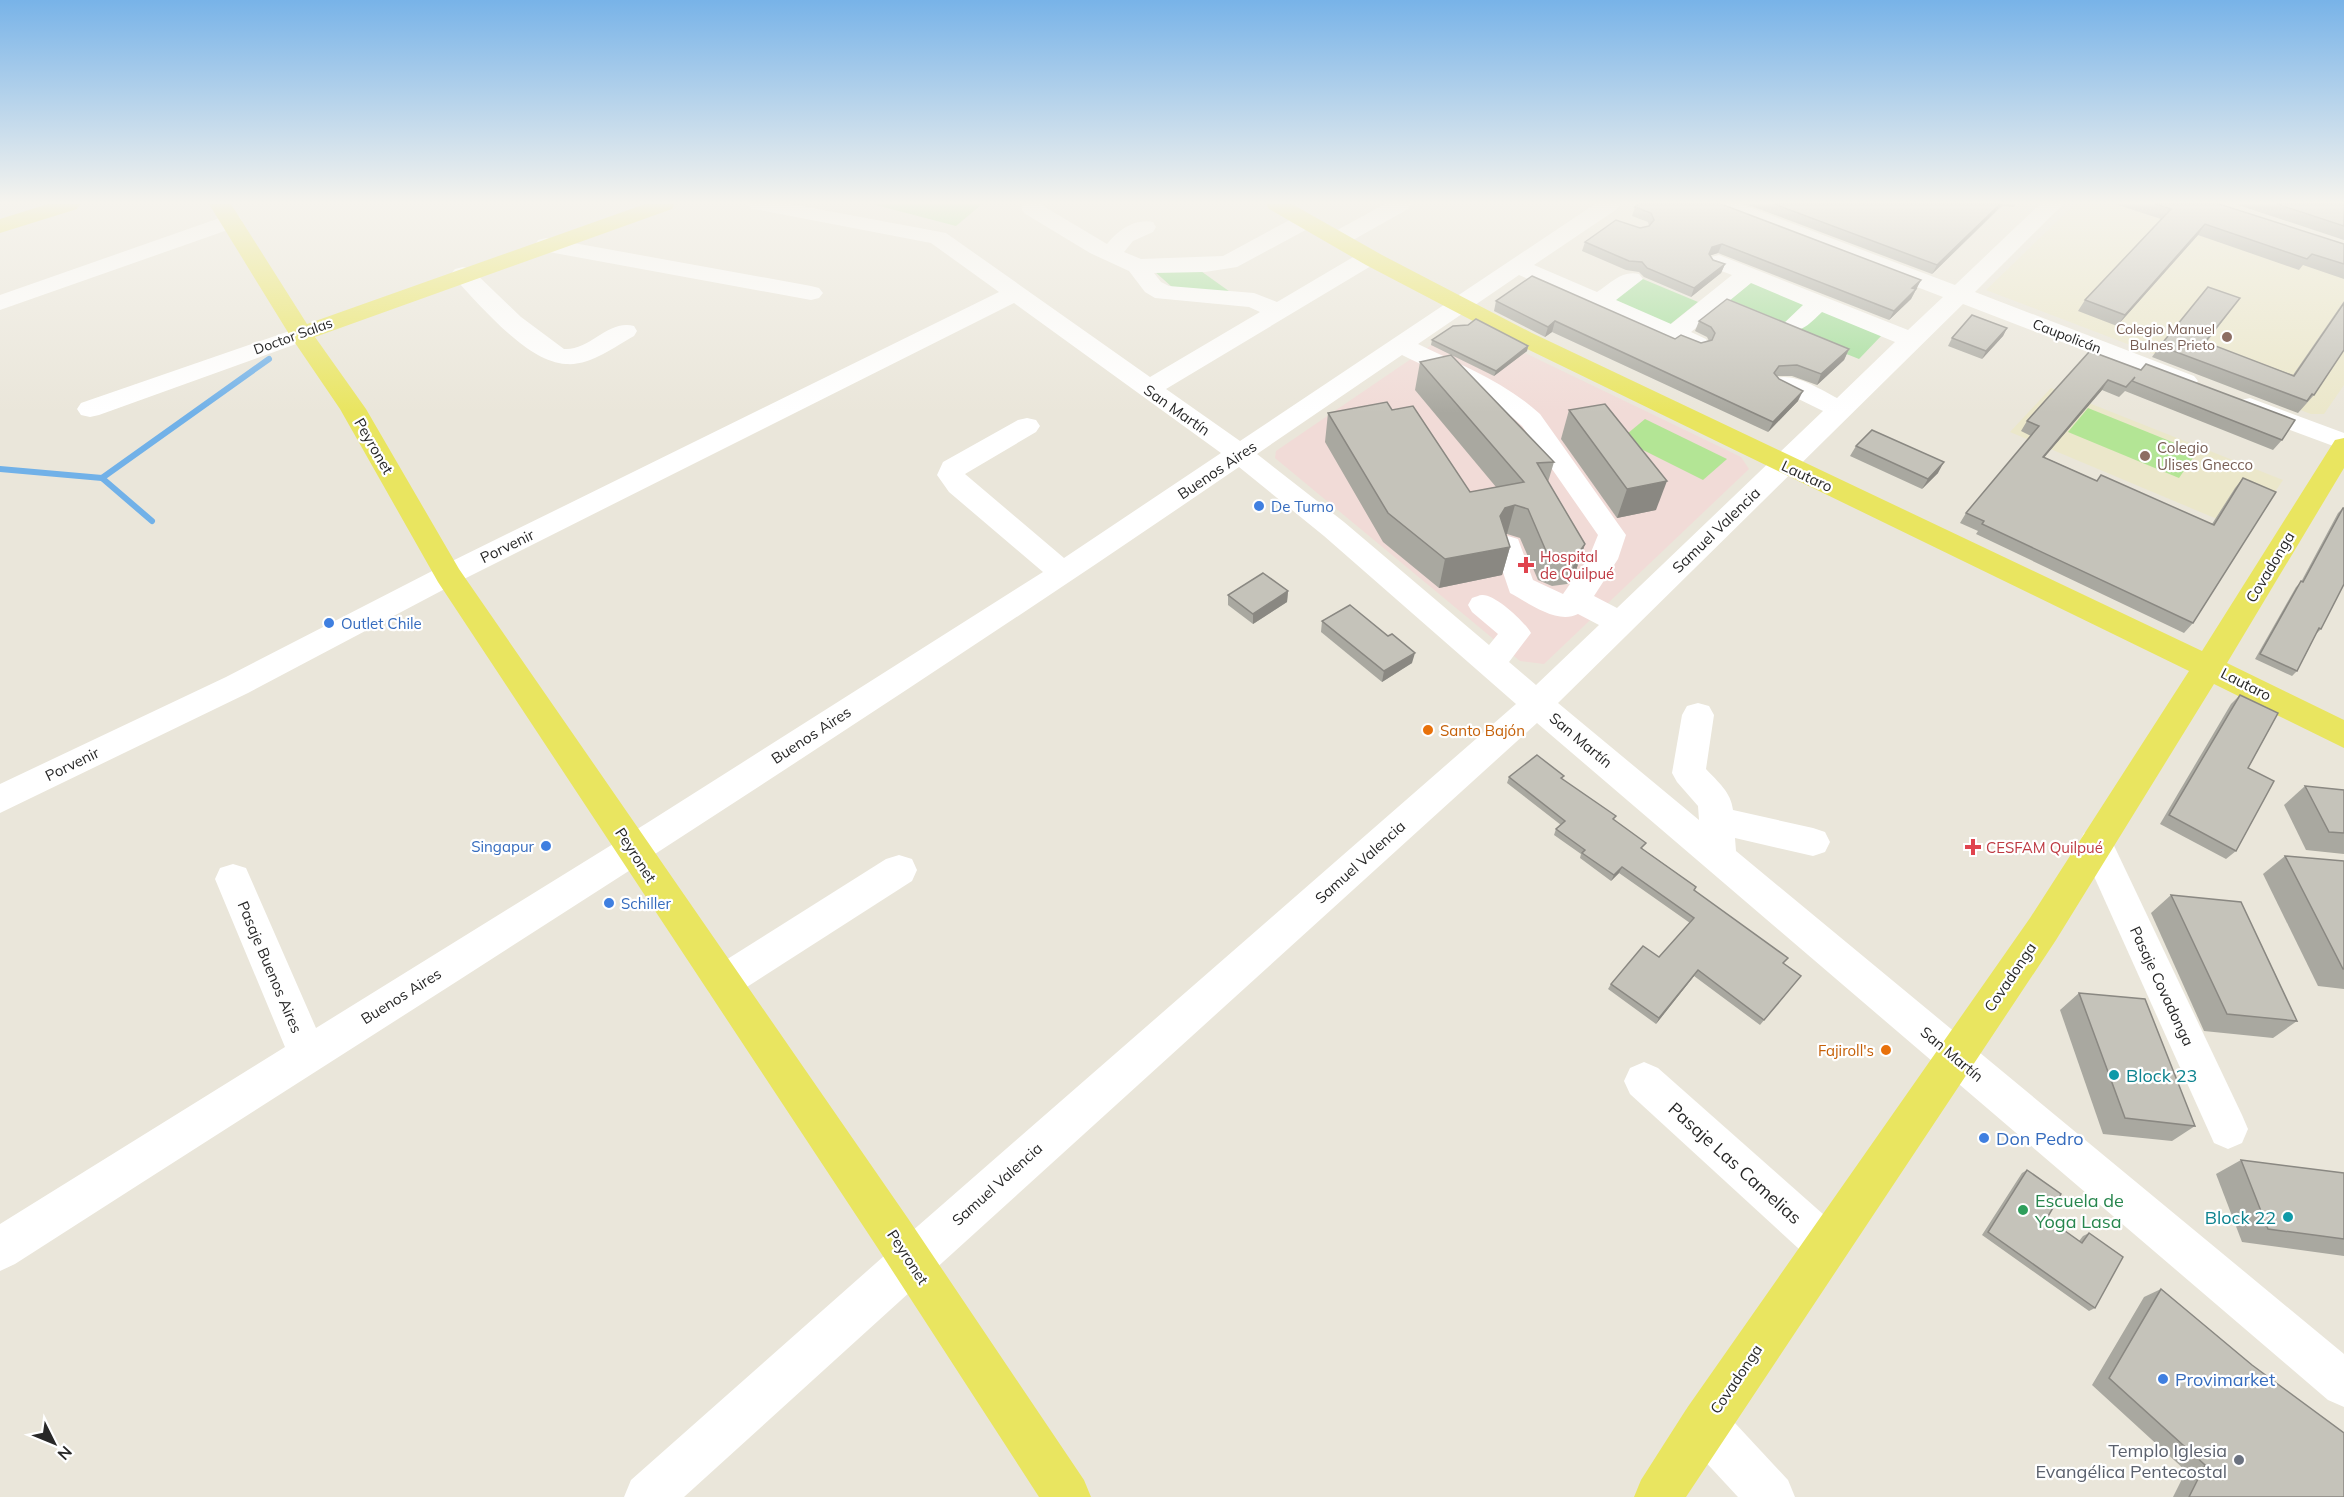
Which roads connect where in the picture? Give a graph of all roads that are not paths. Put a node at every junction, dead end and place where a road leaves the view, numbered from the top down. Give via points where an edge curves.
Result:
1 (72, 274) edge
2 (264, 274) edge
3 (463, 274) joint
4 (705, 274) edge
5 (987, 274) edge
6 (1143, 274) edge
7 (1217, 274) edge
8 (1342, 274) edge
9 (1397, 274) edge
10 (1506, 274) edge
11 (1536, 274) edge
12 (1748, 274) joint
13 (1905, 274) edge
14 (1979, 274) edge
15 (1631, 279) dead end
16 (811, 293) dead end
17 (1014, 294) junction
18 (1958, 294) junction
19 (1254, 300) junction
20 (1600, 301) junction
21 (0, 303) edge
22 (1819, 303) junction
23 (1458, 307) junction
24 (1278, 312) junction
25 (1794, 325) edge
26 (625, 331) dead end
27 (301, 334) junction
28 (1674, 334) junction
29 (1911, 340) junction
30 (1697, 344) edge
31 (1400, 345) junction
32 (1785, 382) edge
33 (2201, 387) edge
34 (1148, 389) junction
35 (2234, 400) edge
36 (90, 408) dead end
37 (1839, 409) junction
38 (1027, 426) dead end
39 (2344, 444) edge
40 (1240, 454) junction
41 (1783, 465) junction
42 (1508, 546) edge
43 (1063, 573) junction
44 (448, 575) junction
45 (1576, 600) junction
46 (1483, 605) dead end
47 (1621, 623) junction
48 (1490, 664) junction
49 (2208, 665) junction
50 (1537, 704) junction
51 (1698, 715) dead end
52 (2344, 735) edge
53 (0, 799) edge
54 (1717, 820) junction
55 (1813, 842) dead end
56 (2096, 843) junction
57 (633, 849) junction
58 (1719, 856) junction
59 (899, 870) dead end
60 (233, 879) dead end
61 (723, 982) junction
62 (308, 1055) junction
63 (1955, 1057) junction
64 (1644, 1081) dead end
65 (2228, 1129) dead end
66 (1826, 1245) junction
67 (0, 1249) edge
68 (911, 1261) junction
69 (2344, 1384) edge
70 (1704, 1425) junction
71 (648, 1497) edge
72 (1067, 1497) edge
73 (1658, 1497) edge
74 (1771, 1497) edge

1 - 21 street
2 - 27 main road, Peyronet
3 - 26 street via 507,319 556,355 579,354
3 - 27 main road, Doctor Salas
4 - 16 street
5 - 17 street, San Martín
6 - 19 street via 1163,293
7 - 19 street
8 - 24 street
9 - 23 main road, Lautaro
10 - 23 street, Buenos Aires
11 - 20 street
12 - 22 street
12 - 28 street
13 - 18 street, Caupolicán
14 - 18 street, Samuel Valencia
15 - 20 street
17 - 34 street, San Martín
17 - 44 street, Porvenir
18 - 29 street, Samuel Valencia
18 - 33 street, Caupolicán
19 - 24 street
20 - 28 street
22 - 25 street
22 - 29 street
23 - 31 street, Buenos Aires
23 - 41 main road, Lautaro
24 - 34 street
27 - 36 street, Doctor Salas
27 - 44 main road, Peyronet via 353,409
28 - 30 street
29 - 37 street, Samuel Valencia
31 - 40 street, Buenos Aires
31 - 45 street via 1516,405 1577,483 1612,535 1604,559
32 - 37 street
34 - 40 street, San Martín
35 - 39 street
37 - 41 street, Samuel Valencia
38 - 43 street via 954,468 951,475 959,486
39 - 49 main road, Covadonga
40 - 43 street, Buenos Aires
40 - 48 street, San Martín via 1371,547
41 - 47 street, Samuel Valencia
41 - 49 main road, Lautaro
42 - 45 street via 1520,586 1566,608
43 - 57 street, Buenos Aires
44 - 53 street, Porvenir via 237,685
44 - 57 main road, Peyronet
45 - 47 street
46 - 48 street via 1516,633
47 - 50 street, Samuel Valencia
48 - 50 street, San Martín
49 - 52 main road, Lautaro
49 - 56 main road, Covadonga
50 - 58 street, San Martín
50 - 68 street, Samuel Valencia
51 - 54 street via 1689,773 1715,801
54 - 55 street
54 - 58 street
56 - 63 main road, Covadonga via 2043,929
56 - 65 street, Pasaje Covadonga
57 - 61 main road, Peyronet
57 - 62 street, Buenos Aires
58 - 63 street, San Martín
59 - 61 street
60 - 62 street, Pasaje Buenos Aires
61 - 68 main road, Peyronet
62 - 67 street, Buenos Aires
63 - 66 main road, Covadonga
63 - 69 street, San Martín
64 - 66 street, Pasaje Las Camelias
66 - 70 main road, Covadonga
68 - 71 street, Samuel Valencia
68 - 72 main road, Peyronet
70 - 73 main road, Covadonga
70 - 74 street

